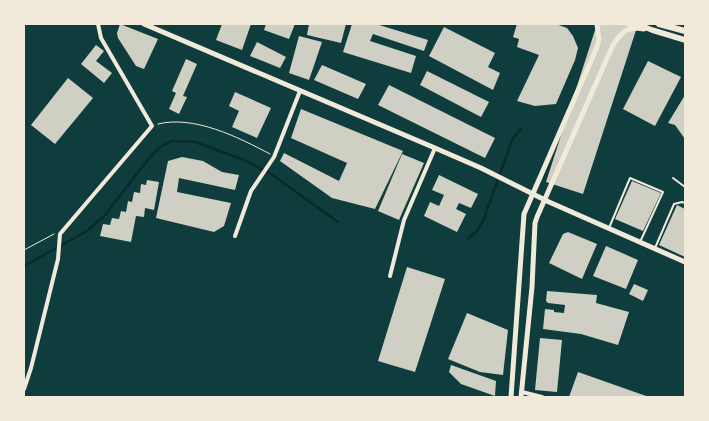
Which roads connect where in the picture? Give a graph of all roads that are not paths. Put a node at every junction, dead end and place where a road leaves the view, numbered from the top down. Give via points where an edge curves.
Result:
1 (98, 24) edge
2 (143, 24) edge
3 (597, 24) edge
4 (627, 24) edge
5 (637, 24) edge
6 (659, 24) edge
7 (652, 30) junction
8 (685, 32) edge
9 (685, 40) edge
10 (300, 91) junction
11 (435, 148) junction
12 (672, 178) dead end
13 (685, 186) edge
14 (534, 194) junction
15 (545, 200) junction
16 (685, 203) edge
17 (522, 222) junction
18 (535, 223) junction
19 (609, 228) junction
20 (235, 236) dead end
21 (640, 242) junction
22 (655, 248) junction
23 (685, 262) edge
24 (390, 276) dead end
25 (24, 389) edge
26 (522, 394) edge
27 (511, 397) edge
28 (542, 397) edge

1 - 25 street via 101,38 152,126 60,234 58,259
2 - 10 main road
3 - 14 main road via 597,47
4 - 7 street
5 - 7 main road
6 - 8 highway
7 - 9 main road
7 - 15 main road via 627,29 616,39
10 - 11 main road
10 - 20 street via 274,157 251,191
11 - 14 main road
11 - 24 street via 404,220
12 - 13 lane
14 - 15 main road
14 - 17 main road
15 - 18 main road
15 - 19 main road
16 - 22 lane via 674,204
17 - 18 main road
17 - 27 main road
18 - 26 main road
19 - 21 main road
19 - 21 lane via 630,178 663,192
21 - 22 main road
22 - 23 main road
26 - 28 street

